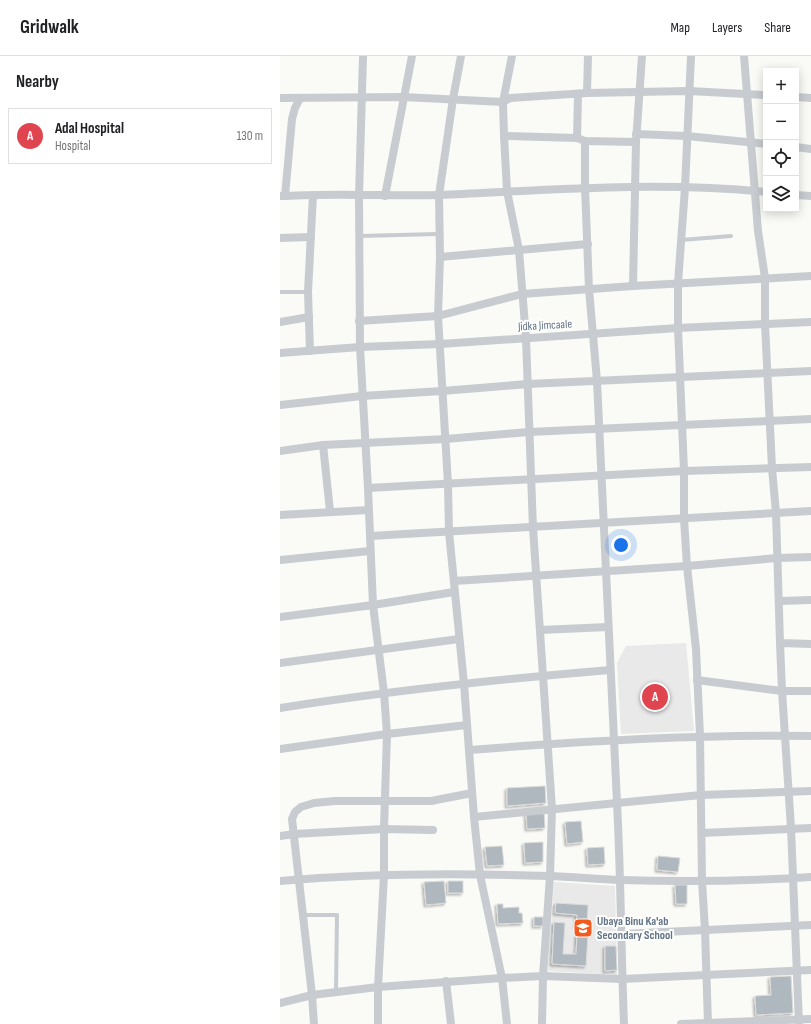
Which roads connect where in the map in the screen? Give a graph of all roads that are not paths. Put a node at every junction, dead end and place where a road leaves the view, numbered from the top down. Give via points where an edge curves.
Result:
1 (363, 56) edge
2 (412, 56) edge
3 (461, 56) edge
4 (512, 56) edge
5 (588, 56) edge
6 (642, 56) edge
7 (691, 56) edge
8 (744, 56) edge
9 (689, 91) junction
10 (639, 92) junction
11 (587, 93) junction
12 (578, 94) junction
13 (747, 94) junction
14 (763, 95) edge
15 (362, 97) junction
16 (403, 97) junction
17 (799, 97) edge
18 (280, 98) edge
19 (300, 98) junction
20 (811, 98) edge
21 (453, 99) junction
22 (503, 102) junction
23 (504, 136) junction
24 (687, 136) junction
25 (636, 138) junction
26 (581, 139) junction
27 (751, 142) junction
28 (763, 144) edge
29 (799, 147) edge
30 (811, 149) edge
31 (585, 187) junction
32 (635, 187) junction
33 (685, 188) junction
34 (507, 191) junction
35 (754, 191) junction
36 (763, 192) edge
37 (439, 194) junction
38 (313, 195) junction
39 (799, 195) edge
40 (282, 196) edge
41 (358, 196) junction
42 (385, 196) junction
43 (811, 196) edge
44 (438, 234) junction
45 (359, 236) junction
46 (731, 236) dead end
47 (311, 237) junction
48 (280, 238) edge
49 (681, 240) junction
50 (588, 244) junction
51 (519, 250) junction
52 (440, 257) junction
53 (811, 276) edge
54 (765, 278) junction
55 (678, 283) junction
56 (633, 286) junction
57 (589, 289) junction
58 (280, 292) edge
59 (308, 292) junction
60 (522, 294) junction
61 (438, 316) junction
62 (309, 317) junction
63 (359, 321) junction
64 (280, 322) edge
65 (811, 322) edge
66 (765, 324) junction
67 (678, 328) junction
68 (594, 334) junction
69 (526, 338) junction
70 (440, 344) junction
71 (360, 347) junction
72 (310, 351) junction
73 (280, 353) edge
74 (811, 371) edge
75 (768, 374) junction
76 (681, 377) junction
77 (598, 381) junction
78 (528, 384) junction
79 (442, 391) junction
80 (362, 396) junction
81 (280, 405) edge
82 (811, 419) edge
83 (771, 420) junction
84 (682, 425) junction
85 (600, 428) junction
86 (529, 432) junction
87 (446, 439) junction
88 (365, 443) junction
89 (323, 445) junction
90 (280, 451) edge
91 (811, 467) edge
92 (772, 468) junction
93 (684, 471) junction
94 (602, 476) junction
95 (532, 479) junction
96 (448, 484) junction
97 (368, 488) junction
98 (369, 510) junction
99 (811, 511) edge
100 (330, 512) junction
101 (776, 513) junction
102 (280, 515) edge
103 (684, 519) junction
104 (604, 523) junction
105 (533, 528) junction
106 (449, 532) junction
107 (370, 536) junction
108 (370, 551) junction
109 (811, 557) edge
110 (777, 558) junction
111 (280, 560) edge
112 (687, 566) junction
113 (606, 571) junction
114 (536, 575) junction
115 (454, 581) junction
116 (454, 592) junction
117 (811, 600) edge
118 (779, 601) junction
119 (373, 605) junction
120 (280, 617) edge
121 (608, 628) junction
122 (540, 630) junction
123 (459, 640) junction
124 (780, 643) junction
125 (811, 644) edge
126 (380, 649) junction
127 (280, 663) edge
128 (610, 670) junction
129 (543, 676) junction
130 (697, 680) junction
131 (464, 684) junction
132 (782, 691) junction
133 (811, 691) edge
134 (384, 693) junction
135 (280, 708) edge
136 (467, 725) junction
137 (387, 734) junction
138 (784, 735) junction
139 (700, 736) junction
140 (811, 736) edge
141 (614, 740) junction
142 (547, 744) junction
143 (280, 749) edge
144 (470, 750) junction
145 (811, 791) edge
146 (789, 792) junction
147 (472, 793) junction
148 (701, 795) junction
149 (385, 800) junction
150 (617, 803) junction
151 (552, 809) junction
152 (474, 817) junction
153 (791, 828) junction
154 (811, 828) edge
155 (384, 829) junction
156 (433, 830) dead end
157 (702, 833) junction
158 (294, 834) junction
159 (280, 836) edge
160 (384, 875) junction
161 (480, 875) junction
162 (550, 876) junction
163 (811, 877) edge
164 (793, 878) junction
165 (299, 879) junction
166 (621, 880) junction
167 (280, 881) edge
168 (702, 881) junction
169 (303, 915) junction
170 (811, 925) edge
171 (795, 926) junction
172 (705, 930) junction
173 (622, 934) junction
174 (811, 970) edge
175 (798, 971) junction
176 (543, 976) junction
177 (706, 976) junction
178 (502, 978) junction
179 (622, 979) junction
180 (446, 981) junction
181 (378, 987) junction
182 (336, 992) junction
183 (312, 995) junction
184 (280, 1003) edge
185 (811, 1019) edge
186 (799, 1022) edge
187 (314, 1024) edge
188 (378, 1024) edge
189 (451, 1024) edge
190 (507, 1024) edge
191 (542, 1024) edge
192 (624, 1024) edge
193 (681, 1024) edge
194 (708, 1024) edge

1 - 15 street
2 - 16 street
3 - 21 street
4 - 22 street
5 - 11 street
6 - 10 street
7 - 9 street
8 - 13 street
9 - 10 street
9 - 13 street
9 - 24 street
10 - 11 street
10 - 25 street
11 - 12 street
12 - 22 street via 510,98
12 - 26 street
13 - 14 street
13 - 27 street
15 - 16 street
15 - 19 street
15 - 41 street
16 - 21 street
16 - 42 street
17 - 20 street
18 - 19 street
19 - 40 street via 292,119
21 - 22 street
21 - 37 street
22 - 23 street
23 - 26 street
23 - 34 street
24 - 25 street
24 - 27 street
24 - 33 street
25 - 26 street
25 - 32 street
26 - 31 street
27 - 28 street
27 - 35 street
29 - 30 street
31 - 32 street
31 - 34 street
31 - 50 street
32 - 33 street
32 - 56 street
33 - 35 street
33 - 49 street
34 - 37 street
34 - 51 street
35 - 36 street
35 - 54 street
37 - 42 street
37 - 44 street
38 - 40 street
38 - 41 street
38 - 47 street
39 - 43 street
41 - 42 street
41 - 45 street
44 - 45 lane
44 - 52 street
45 - 63 street
46 - 49 lane
47 - 48 street
47 - 59 street
49 - 55 street
50 - 51 street
50 - 57 street
51 - 52 street
51 - 60 street
52 - 61 street
53 - 54 street
54 - 55 street
54 - 66 street
55 - 56 street
55 - 67 street
56 - 57 street
57 - 60 street
57 - 68 street
58 - 59 lane
59 - 62 street
60 - 61 street
60 - 69 street
61 - 63 street
61 - 70 street
62 - 64 street
62 - 72 street
63 - 71 street
65 - 66 street, Jidka Jimcaale
66 - 67 street, Jidka Jimcaale
66 - 75 street
67 - 68 street, Jidka Jimcaale
67 - 76 street
68 - 69 street, Jidka Jimcaale
68 - 77 street
69 - 70 street, Jidka Jimcaale
69 - 78 street
70 - 71 street, Jidka Jimcaale
70 - 79 street
71 - 72 street, Jidka Jimcaale
71 - 80 street
72 - 73 street, Jidka Jimcaale
74 - 75 street
75 - 76 street
75 - 83 street
76 - 77 street
76 - 84 street
77 - 78 street
77 - 85 street
78 - 79 street
78 - 86 street
79 - 80 street
79 - 87 street
80 - 81 street
80 - 88 street
82 - 83 street
83 - 84 street
83 - 92 street
84 - 85 street
84 - 93 street
85 - 86 street
85 - 94 street
86 - 87 street
86 - 95 street
87 - 88 street
87 - 96 street
88 - 89 street
88 - 97 street
89 - 90 street
89 - 100 street
91 - 92 street
92 - 93 street
92 - 101 street
93 - 94 street
93 - 103 street
94 - 95 street
94 - 104 street
95 - 96 street
95 - 105 street
96 - 97 street
96 - 106 street
97 - 98 street
98 - 100 street
98 - 107 street
99 - 101 street
100 - 102 street
101 - 103 street
101 - 110 street
103 - 104 street
103 - 112 street
104 - 105 street
104 - 113 street
105 - 106 street
105 - 114 street
106 - 107 street
106 - 115 street
107 - 108 street
108 - 111 street
108 - 119 street
109 - 110 street
110 - 112 street
110 - 118 street
112 - 113 street
112 - 130 street
113 - 114 street
113 - 121 street
114 - 115 street
114 - 122 street
115 - 116 street
116 - 119 street
116 - 123 street
117 - 118 street
118 - 124 street
119 - 120 street
119 - 126 street
121 - 122 street
121 - 128 street
122 - 129 street
123 - 126 street
123 - 131 street
124 - 125 street
124 - 132 street
126 - 127 street
126 - 134 street
128 - 129 street
128 - 141 street
129 - 131 street
129 - 142 street
130 - 132 street
130 - 139 street
131 - 134 street
131 - 136 street
132 - 133 street
132 - 138 street
134 - 135 street
134 - 137 street
136 - 137 street
136 - 144 street
137 - 143 street
137 - 149 street
138 - 139 street
138 - 140 street
138 - 146 street
139 - 141 street
139 - 148 street
141 - 142 street
141 - 150 street
142 - 144 street
142 - 151 street
144 - 147 street
145 - 146 street
146 - 148 street
146 - 153 street
147 - 149 street via 430,801
147 - 152 street
148 - 150 street
148 - 157 street
149 - 155 street
149 - 158 street via 335,800 301,807 292,819
150 - 151 street
150 - 166 street
151 - 152 street
151 - 162 street
152 - 161 street
153 - 154 street
153 - 157 street
153 - 164 street
155 - 156 street
155 - 158 street
155 - 160 street
157 - 168 street
158 - 159 street
158 - 165 street
160 - 161 street
160 - 165 street
160 - 181 street
161 - 162 street
161 - 178 street
162 - 166 street
162 - 176 street
163 - 164 street
164 - 168 street
164 - 171 street
165 - 167 street
165 - 169 street
166 - 168 street
166 - 173 street
168 - 172 street
169 - 182 lane via 338,916
169 - 183 street
170 - 171 street
171 - 172 street
171 - 175 street
172 - 173 street
172 - 177 street
173 - 179 street
174 - 175 street
175 - 177 street
175 - 186 street
176 - 178 street
176 - 179 street
176 - 191 street
177 - 179 street
177 - 194 street
178 - 180 street
178 - 190 street
179 - 192 street
180 - 181 street
180 - 189 street
181 - 182 street
181 - 188 street
182 - 183 street
183 - 184 street
183 - 187 street
185 - 186 street
186 - 194 street
193 - 194 street

